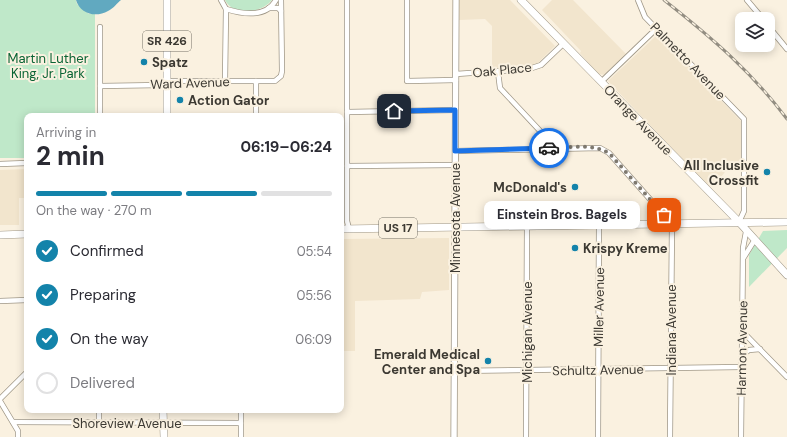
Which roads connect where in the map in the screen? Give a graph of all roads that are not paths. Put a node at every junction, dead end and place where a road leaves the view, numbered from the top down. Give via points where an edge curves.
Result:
1 (167, 0) edge
2 (221, 0) edge
3 (276, 0) edge
4 (281, 0) edge
5 (347, 0) edge
6 (407, 0) edge
7 (456, 0) edge
8 (521, 0) edge
9 (638, 0) edge
10 (747, 0) edge
11 (269, 8) junction
12 (226, 9) junction
13 (281, 11) junction
14 (757, 12) edge
15 (100, 27) dead end
16 (656, 29) junction
17 (775, 34) edge
18 (563, 44) junction
19 (787, 49) edge
20 (498, 72) junction
21 (456, 74) junction
22 (456, 80) junction
23 (225, 81) junction
24 (256, 81) junction
25 (601, 82) junction
26 (167, 83) junction
27 (100, 86) junction
28 (455, 110) junction
29 (347, 112) junction
30 (100, 113) edge
31 (167, 113) edge
32 (256, 113) edge
33 (347, 143) joint
34 (556, 148) junction
35 (455, 151) junction
36 (24, 163) edge
37 (0, 164) edge
38 (455, 165) junction
39 (347, 166) junction
40 (739, 222) junction
41 (787, 222) edge
42 (672, 224) junction
43 (599, 225) junction
44 (528, 226) junction
45 (455, 227) junction
46 (345, 229) edge
47 (746, 232) junction
48 (24, 234) edge
49 (0, 235) edge
50 (754, 241) junction
51 (743, 259) junction
52 (787, 275) edge
53 (24, 300) edge
54 (0, 301) edge
55 (742, 331) junction
56 (760, 349) junction
57 (742, 354) junction
58 (742, 367) junction
59 (671, 368) junction
60 (598, 370) junction
61 (454, 371) junction
62 (526, 371) junction
63 (24, 375) edge
64 (787, 376) edge
65 (0, 400) edge
66 (99, 413) edge
67 (241, 413) edge
68 (164, 415) edge
69 (13, 422) junction
70 (99, 423) junction
71 (241, 423) junction
72 (18, 437) edge
73 (164, 437) edge
74 (241, 437) edge
75 (454, 437) edge
76 (526, 437) edge
77 (598, 437) edge
78 (670, 437) edge
79 (742, 437) edge

1 - 26 main road, SR 426
2 - 12 street
3 - 11 street
4 - 13 street
5 - 29 street
6 - 22 street via 407,81
7 - 21 street, Minnesota Avenue
8 - 18 main road, Orange Avenue
9 - 16 street, Palmetto Avenue via 645,17
10 - 14 street
11 - 12 street via 249,13
11 - 13 street via 278,8
12 - 23 street
13 - 24 street, Ward Avenue via 282,71 279,79
15 - 27 street
16 - 25 street
16 - 40 street, Palmetto Avenue via 744,119 744,211
17 - 19 street
18 - 20 street, Oak Place via 537,67
18 - 25 main road, Orange Avenue
20 - 21 street, Oak Place
20 - 34 street via 500,88
21 - 22 street, Minnesota Avenue
22 - 28 street, Minnesota Avenue
23 - 24 street, Ward Avenue
23 - 26 street, Ward Avenue
24 - 32 street
25 - 40 main road, Orange Avenue
26 - 27 street, Ward Avenue
26 - 31 main road, SR 426
27 - 30 street
28 - 29 street
28 - 35 street, Minnesota Avenue
29 - 33 street
33 - 39 street
34 - 35 street
34 - 42 street via 591,147 609,153
35 - 38 street, Minnesota Avenue
36 - 37 street
38 - 39 street
38 - 45 street, Minnesota Avenue
39 - 46 street
40 - 41 main road, US 17
40 - 42 main road, US 17
40 - 47 main road, Orange Avenue
42 - 43 main road, US 17
42 - 59 street, Indiana Avenue
43 - 44 main road, US 17
43 - 60 street, Miller Avenue
44 - 45 main road, US 17
44 - 62 street, Michigan Avenue
45 - 46 main road, US 17
45 - 61 street, Minnesota Avenue
47 - 50 main road, Orange Avenue
47 - 51 street, Harmon Avenue
48 - 49 main road
50 - 51 street
50 - 52 main road, Orange Avenue
51 - 55 street, Harmon Avenue
53 - 54 street
55 - 56 street
55 - 57 street, Harmon Avenue
56 - 57 street
56 - 64 street
57 - 58 street, Harmon Avenue
58 - 59 street, Schultz Avenue
58 - 79 street, Harmon Avenue
59 - 60 street, Schultz Avenue
59 - 78 street, Indiana Avenue
60 - 62 street, Schultz Avenue
60 - 77 street, Miller Avenue
61 - 62 street, Schultz Avenue
61 - 75 street, Minnesota Avenue
62 - 76 street, Michigan Avenue
63 - 65 street
65 - 69 street
66 - 70 street
67 - 71 street
68 - 70 street, Shoreview Avenue
68 - 71 street, Shoreview Avenue
68 - 73 main road
69 - 70 street, Shoreview Avenue
69 - 72 street
71 - 74 street

